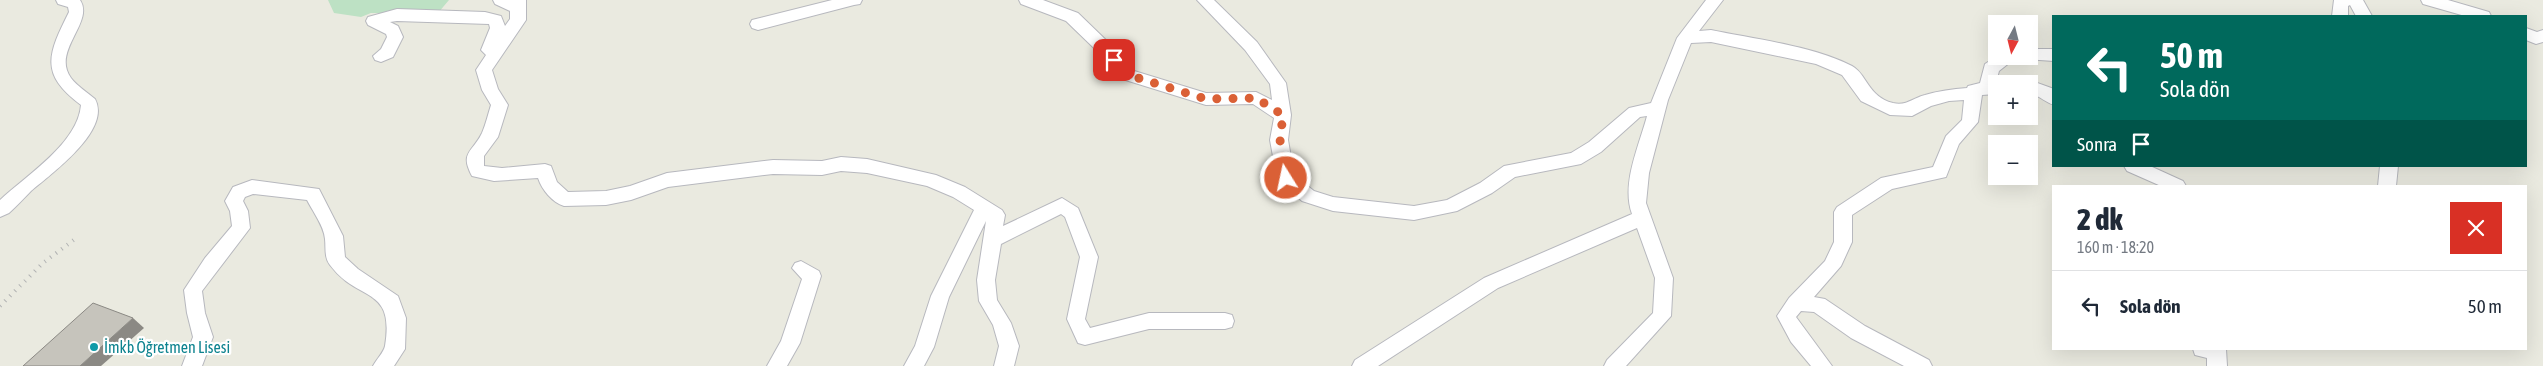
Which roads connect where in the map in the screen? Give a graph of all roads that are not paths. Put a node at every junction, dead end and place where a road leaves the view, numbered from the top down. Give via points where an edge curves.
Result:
1 (64, 0) edge
2 (851, 0) edge
3 (1027, 0) edge
4 (1205, 0) edge
5 (1715, 0) edge
6 (2348, 0) edge
7 (2355, 0) edge
8 (2430, 0) edge
9 (512, 3) edge
10 (2340, 15) edge
11 (2363, 15) edge
12 (2480, 15) edge
13 (758, 24) dead end
14 (2527, 34) edge
15 (2543, 36) edge
16 (1685, 38) junction
17 (2038, 55) edge
18 (2052, 55) edge
19 (381, 56) dead end
20 (1996, 65) edge
21 (484, 70) junction
22 (2038, 89) edge
23 (1986, 90) edge
24 (2052, 97) edge
25 (1658, 108) junction
26 (1283, 115) junction
27 (2135, 167) edge
28 (2389, 167) edge
29 (2175, 185) edge
30 (2387, 185) edge
31 (985, 209) junction
32 (0, 210) edge
33 (1642, 218) junction
34 (994, 239) junction
35 (801, 268) dead end
36 (1796, 303) junction
37 (1225, 321) dead end
38 (192, 366) edge
39 (383, 366) edge
40 (777, 366) edge
41 (914, 366) edge
42 (1004, 366) edge
43 (1362, 366) edge
44 (1614, 366) edge
45 (1822, 366) edge
46 (1922, 366) edge

1 - 32 street via 75,4 77,12 57,59 59,74 70,89 89,104 90,114 72,144
2 - 13 street
3 - 26 street via 1072,17 1125,74 1206,99 1256,98
4 - 26 street via 1251,46 1278,83
5 - 16 street
6 - 10 street via 2340,3
7 - 11 street
8 - 12 street
9 - 21 street via 518,20
14 - 15 street via 2536,38
16 - 23 street via 1711,36 1819,59 1848,71 1867,97 1890,109 1912,110 1934,99
16 - 25 street
17 - 18 street
19 - 21 street via 395,37 392,30 376,25 374,22 378,19 396,15 485,18 495,20 498,28
20 - 23 street via 1991,68
21 - 31 street via 490,90 500,106 489,137 476,154 474,163 478,171 487,174 545,172 550,185 564,199 614,196 675,179 773,167 822,168 841,164 867,166 930,180 959,192
22 - 24 street
23 - 36 street via 1970,122 1952,141 1940,172 1887,182 1843,212 1843,242 1832,266
25 - 26 street via 1635,112 1595,147 1575,159 1510,172 1451,206 1414,213 1333,204 1308,196 1286,178 1280,140
25 - 33 street via 1640,173 1636,203
27 - 29 street
28 - 30 street
31 - 34 street via 996,215
31 - 41 street via 940,296 924,347
33 - 43 street via 1491,283
33 - 44 street via 1664,278 1662,316
34 - 37 street via 1062,205 1072,213 1089,257 1076,319 1085,337 1148,321
34 - 42 street via 986,280 988,302 1002,323 1009,346
35 - 40 street via 812,276 790,343
36 - 45 street via 1786,316
36 - 46 street via 1818,305 1858,332
38 - 39 street via 203,337 193,290 241,228 234,201 239,192 252,188 313,194 334,236 336,260 391,301 397,318 395,348

